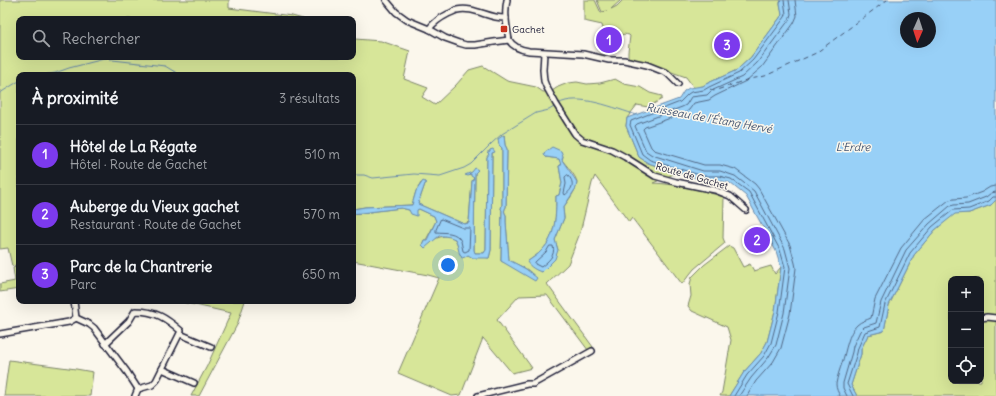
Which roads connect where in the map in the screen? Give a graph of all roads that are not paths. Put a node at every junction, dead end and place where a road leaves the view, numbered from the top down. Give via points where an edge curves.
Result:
1 (386, 0) edge
2 (507, 0) edge
3 (506, 18) junction
4 (429, 29) junction
5 (509, 40) junction
6 (544, 53) junction
7 (678, 84) dead end
8 (746, 210) dead end
9 (74, 304) edge
10 (76, 318) junction
11 (984, 318) edge
12 (996, 318) edge
13 (0, 334) edge
14 (180, 334) junction
15 (105, 344) junction
16 (211, 347) dead end
17 (592, 351) dead end
18 (162, 369) junction
19 (194, 383) dead end
20 (138, 389) junction
21 (135, 396) edge
22 (478, 396) edge

1 - 4 street via 407,20
2 - 3 street
3 - 4 street via 474,10 457,10 433,23
3 - 5 street
4 - 5 street via 466,45
5 - 6 street via 525,51
6 - 7 street via 584,54 647,65 667,73
6 - 8 street, Route de Gachet via 544,81 575,134 582,140 612,150 655,176 730,196
9 - 10 street
10 - 13 street via 69,322
10 - 15 street via 94,328
11 - 12 street
14 - 15 street via 181,331 168,320 156,314 135,311 129,321
14 - 16 street
14 - 18 street
15 - 20 street
17 - 22 street via 533,384
18 - 19 street
18 - 20 street via 152,385
20 - 21 street

